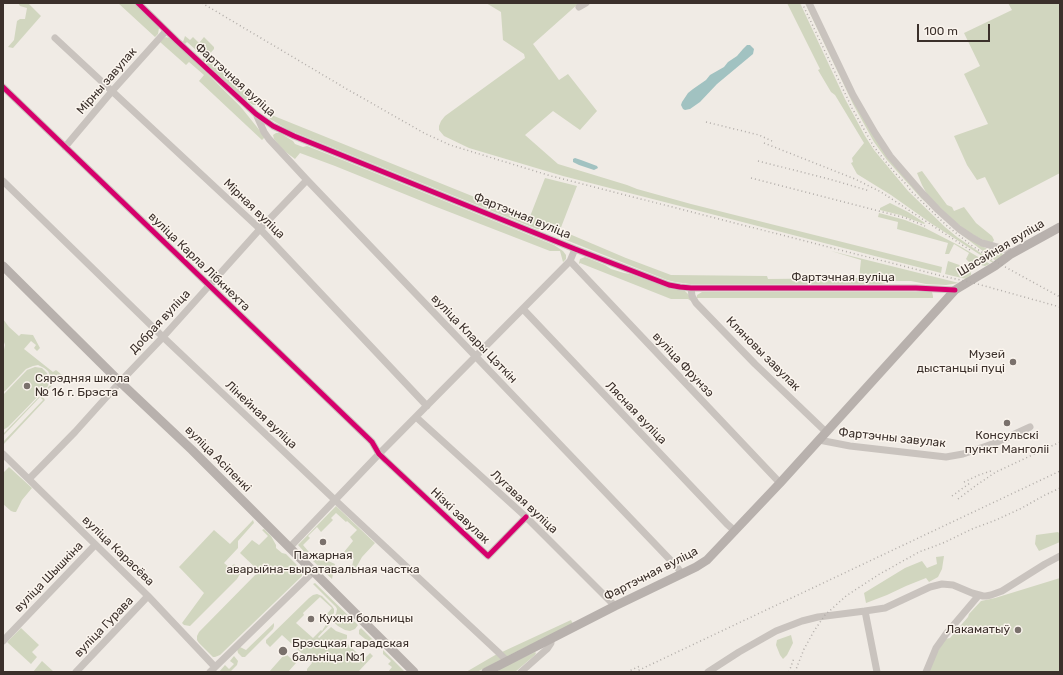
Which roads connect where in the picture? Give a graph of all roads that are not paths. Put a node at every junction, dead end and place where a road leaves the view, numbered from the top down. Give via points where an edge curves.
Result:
1 (138, 3) edge
2 (586, 3) edge
3 (809, 3) edge
4 (579, 7) dead end
5 (166, 30) junction
6 (55, 38) dead end
7 (3, 87) edge
8 (112, 90) junction
9 (256, 114) junction
10 (65, 147) junction
11 (307, 180) junction
12 (3, 181) edge
13 (1060, 227) edge
14 (260, 229) junction
15 (576, 249) junction
16 (1011, 254) junction
17 (570, 261) junction
18 (3, 266) edge
19 (209, 286) junction
20 (691, 288) junction
21 (955, 290) junction
22 (522, 309) junction
23 (163, 337) junction
24 (475, 357) junction
25 (120, 382) junction
26 (427, 406) junction
27 (416, 417) junction
28 (1030, 427) dead end
29 (826, 432) junction
30 (819, 440) junction
31 (3, 454) edge
32 (379, 454) junction
33 (29, 479) junction
34 (780, 483) junction
35 (335, 500) junction
36 (526, 517) junction
37 (735, 531) junction
38 (95, 545) junction
39 (290, 547) junction
40 (1060, 556) edge
41 (314, 571) junction
42 (682, 574) junction
43 (979, 595) junction
44 (148, 596) junction
45 (615, 606) junction
46 (865, 611) junction
47 (551, 639) junction
48 (3, 641) edge
49 (507, 661) junction
50 (213, 669) edge
51 (76, 672) edge
52 (414, 672) edge
53 (486, 672) edge
54 (521, 672) edge
55 (708, 672) edge
56 (877, 672) edge
57 (926, 672) edge

1 - 5 street, Фартэчная вуліца
2 - 4 street
3 - 16 street via 853,95 890,156 938,210 959,229 982,243 1008,250
5 - 8 street, Мірны завулак
5 - 9 street, Фартэчная вуліца
6 - 8 street, Мірная вуліца
7 - 10 street, вуліца Карла Лібкнехта
8 - 10 street, Мірны завулак
8 - 14 street, Мірная вуліца
9 - 11 street, вуліца Клары Цэткін via 269,139
9 - 15 street, Фартэчная вуліца via 291,134
10 - 19 street, вуліца Карла Лібкнехта
11 - 14 street, Добрая вуліца
11 - 24 street, вуліца Клары Цэткін
12 - 23 street, Лінейная вуліца
13 - 16 main road, Шасэйная вуліца
14 - 19 street, Добрая вуліца
14 - 26 street, Мірная вуліца
15 - 17 street
15 - 20 street, Фартэчная вуліца via 669,285
16 - 21 main road, Шасэйная вуліца
17 - 22 street
17 - 34 street, вуліца Фрунзэ
18 - 25 main road, вуліца Асіпенкі
19 - 23 street, Добрая вуліца
19 - 32 street, вуліца Карла Лібкнехта via 369,439
20 - 21 street, Фартэчная вуліца
20 - 29 street, Кляновы завулак via 696,303
21 - 29 main road, Фартэчная вуліца
22 - 24 street
22 - 37 street, Лясная вуліца
23 - 25 street, Добрая вуліца
23 - 35 street, Лінейная вуліца
24 - 26 street
24 - 42 street, вуліца Клары Цэткін
25 - 33 street, Добрая вуліца
25 - 39 main road, вуліца Асіпенкі
26 - 27 street
27 - 32 street
27 - 36 street, Лугавая вуліца
28 - 30 street, Фартэчны завулак via 978,449 946,456 850,446
29 - 30 main road, Фартэчная вуліца
30 - 34 main road, Фартэчная вуліца
31 - 33 street, вуліца Карасёва
32 - 35 street
32 - 36 street, Нізкі завулак via 488,556
33 - 38 street, вуліца Карасёва
34 - 37 main road, Фартэчная вуліца
35 - 39 street
35 - 49 street, Лінейная вуліца
36 - 45 street, Лугавая вуліца
37 - 42 main road, Фартэчная вуліца via 707,560
38 - 44 street, вуліца Карасёва
38 - 48 street, вуліца Шышкіна
39 - 41 main road, вуліца Асіпенкі
40 - 43 street via 1002,591 986,596
41 - 50 street
41 - 52 main road, вуліца Асіпенкі
42 - 45 main road, Фартэчная вуліца
43 - 46 street via 953,585 942,584 885,608
43 - 57 street via 936,648
44 - 50 street, вуліца Карасёва
44 - 51 street, вуліца Гурава
45 - 47 main road, Фартэчная вуліца
46 - 55 street via 818,616 793,623
46 - 56 street
47 - 49 main road, Фартэчная вуліца
47 - 54 street via 547,649
49 - 53 main road, Фартэчная вуліца

